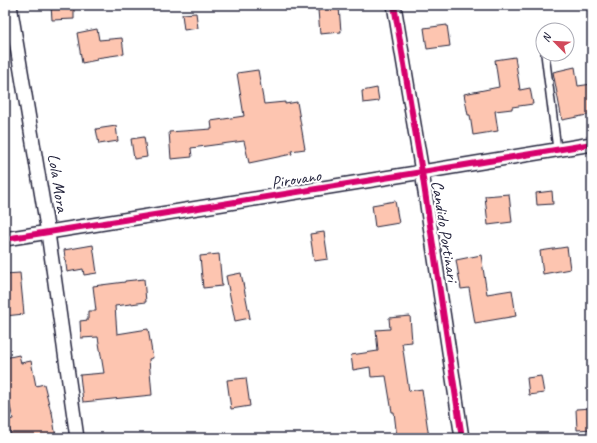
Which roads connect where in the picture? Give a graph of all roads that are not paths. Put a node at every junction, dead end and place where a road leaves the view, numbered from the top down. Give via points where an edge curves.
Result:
1 (10, 5) edge
2 (394, 5) edge
3 (546, 62) edge
4 (592, 144) edge
5 (556, 149) junction
6 (422, 172) junction
7 (48, 233) junction
8 (5, 239) edge
9 (78, 438) edge
10 (462, 438) edge

1 - 7 street, Lola Mora
2 - 6 street, Candido Portinari
3 - 5 lane
4 - 5 street, Pirovano
5 - 6 street, Pirovano
6 - 7 street, Pirovano
6 - 10 street, Candido Portinari
7 - 8 street, Pirovano
7 - 9 street, Lola Mora

